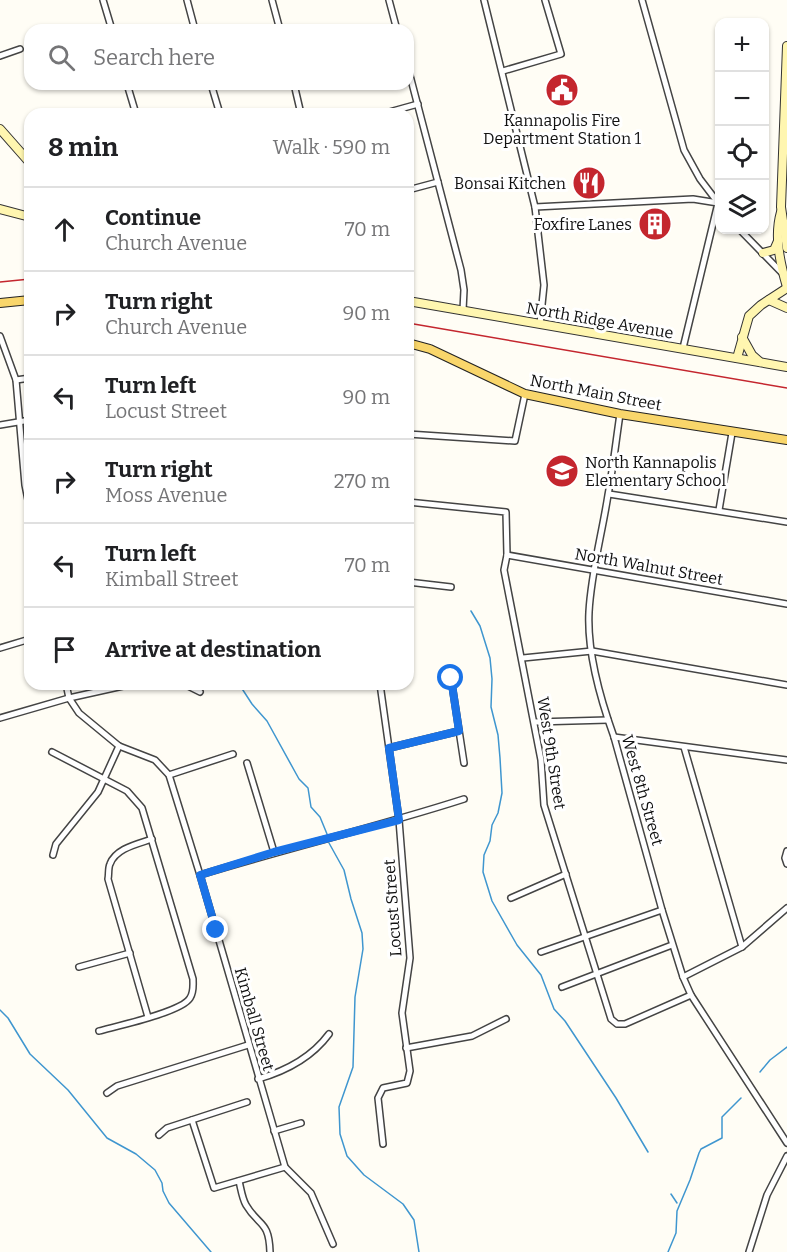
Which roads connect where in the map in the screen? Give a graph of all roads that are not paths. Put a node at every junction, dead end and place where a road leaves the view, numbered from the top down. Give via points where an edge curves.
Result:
1 (103, 0) edge
2 (272, 0) edge
3 (389, 0) edge
4 (484, 0) edge
5 (545, 0) edge
6 (642, 0) edge
7 (189, 1) edge
8 (110, 24) edge
9 (194, 24) edge
10 (278, 24) edge
11 (396, 24) edge
12 (787, 46) edge
13 (20, 49) dead end
14 (0, 56) edge
15 (503, 71) junction
16 (130, 90) edge
17 (213, 90) edge
18 (295, 90) edge
19 (414, 90) edge
20 (418, 104) junction
21 (134, 108) edge
22 (218, 108) edge
23 (300, 108) edge
24 (404, 108) edge
25 (0, 129) edge
26 (24, 156) edge
27 (785, 158) edge
28 (438, 182) junction
29 (414, 188) edge
30 (715, 199) edge
31 (715, 203) edge
32 (535, 207) junction
33 (0, 208) edge
34 (782, 210) junction
35 (24, 215) edge
36 (715, 220) edge
37 (744, 234) edge
38 (778, 239) junction
39 (787, 248) edge
40 (763, 253) junction
41 (786, 285) edge
42 (769, 300) junction
43 (24, 301) edge
44 (414, 302) edge
45 (0, 303) edge
46 (787, 308) edge
47 (463, 310) junction
48 (540, 324) junction
49 (0, 336) edge
50 (742, 337) junction
51 (414, 345) edge
52 (683, 348) junction
53 (737, 358) junction
54 (761, 363) junction
55 (787, 367) edge
56 (24, 379) edge
57 (16, 380) junction
58 (525, 394) junction
59 (620, 414) junction
60 (24, 422) edge
61 (20, 423) junction
62 (0, 425) edge
63 (732, 433) junction
64 (414, 434) edge
65 (787, 440) edge
66 (24, 473) edge
67 (609, 494) junction
68 (414, 503) edge
69 (719, 510) junction
70 (787, 522) edge
71 (507, 555) junction
72 (594, 571) junction
73 (414, 583) edge
74 (450, 586) dead end
75 (787, 604) edge
76 (24, 641) edge
77 (0, 648) edge
78 (592, 651) junction
79 (523, 658) junction
80 (451, 678) dead end
81 (787, 685) edge
82 (67, 690) edge
83 (105, 690) edge
84 (197, 690) edge
85 (381, 690) edge
86 (201, 692) dead end
87 (69, 698) junction
88 (0, 718) edge
89 (608, 720) junction
90 (535, 722) junction
91 (459, 731) junction
92 (614, 737) junction
93 (119, 746) junction
94 (684, 747) junction
95 (389, 748) junction
96 (52, 752) dead end
97 (233, 754) dead end
98 (787, 760) edge
99 (247, 763) dead end
100 (464, 763) dead end
101 (169, 775) junction
102 (104, 778) junction
103 (464, 799) dead end
104 (399, 820) junction
105 (152, 839) junction
106 (787, 851) edge
107 (274, 852) junction
108 (53, 855) dead end
109 (787, 864) edge
110 (566, 874) junction
111 (200, 875) junction
112 (511, 898) dead end
113 (787, 908) edge
114 (662, 910) junction
115 (586, 937) junction
116 (672, 945) junction
117 (742, 947) junction
118 (541, 952) dead end
119 (130, 954) junction
120 (79, 967) dead end
121 (598, 973) junction
122 (683, 977) junction
123 (562, 987) dead end
124 (691, 995) junction
125 (147, 1017) junction
126 (506, 1019) dead end
127 (99, 1031) dead end
128 (329, 1034) dead end
129 (248, 1044) junction
130 (406, 1048) junction
131 (258, 1079) junction
132 (107, 1093) dead end
133 (247, 1102) dead end
134 (192, 1120) junction
135 (301, 1123) dead end
136 (274, 1131) junction
137 (159, 1135) dead end
138 (787, 1143) edge
139 (383, 1144) dead end
140 (787, 1156) edge
141 (285, 1167) junction
142 (239, 1181) junction
143 (333, 1244) dead end
144 (270, 1252) edge
145 (749, 1252) edge

1 - 8 street
2 - 10 street
3 - 11 street
4 - 15 street
5 - 15 street via 561,54
6 - 30 street via 684,150
7 - 9 street
12 - 27 street
13 - 14 street
15 - 32 street
16 - 21 street
17 - 22 street
18 - 23 street
19 - 20 street
20 - 24 street
20 - 28 street
25 - 26 street
27 - 34 street
28 - 29 street
28 - 47 street via 464,290
31 - 32 street via 693,199
32 - 48 street via 544,285
33 - 35 street
34 - 38 street
34 - 39 street
36 - 52 street
37 - 40 street
38 - 40 street via 774,250
38 - 41 street
40 - 41 street via 779,269
41 - 42 street
42 - 46 street
42 - 50 street via 749,316
43 - 45 main road
44 - 47 street, North Ridge Avenue
47 - 48 street, North Ridge Avenue
48 - 52 street, North Ridge Avenue
49 - 57 street
50 - 53 street
50 - 54 street
51 - 58 main road, North Main Street
52 - 53 street, North Ridge Avenue
53 - 54 street, North Ridge Avenue
54 - 55 street, North Ridge Avenue
56 - 57 street
57 - 61 street
58 - 59 main road, North Main Street
58 - 64 street via 515,441
59 - 63 main road, North Main Street
59 - 67 street, West 8th Street
60 - 61 street
61 - 62 street
61 - 66 street
63 - 65 main road, North Main Street
63 - 69 street
67 - 69 street
67 - 72 street, West 8th Street
68 - 71 street, West 9th Street via 506,512
69 - 70 street
71 - 72 street, North Walnut Street
71 - 79 street, West 9th Street via 504,570
72 - 75 street, North Walnut Street
72 - 78 street, West 8th Street via 589,614
73 - 74 street
76 - 77 street
78 - 79 street
78 - 81 street
78 - 89 street, West 8th Street
79 - 90 street, West 9th Street
80 - 91 street
82 - 87 street
83 - 87 street
84 - 86 street
85 - 95 street, Locust Street
87 - 88 street
87 - 93 street via 79,713
89 - 90 street
89 - 92 street, West 8th Street
90 - 110 street, West 9th Street via 544,805
91 - 95 street
91 - 100 street
92 - 94 street
92 - 114 street, West 8th Street
93 - 101 street via 155,760
93 - 102 street
94 - 98 street
94 - 117 street
95 - 104 street, Locust Street
96 - 102 street
97 - 101 street
99 - 107 street
101 - 111 street, Kimball Street
102 - 105 street via 127,791 142,808
102 - 108 street via 98,792 56,844
103 - 104 street
104 - 107 street
104 - 130 street, Locust Street via 410,958 402,1012
105 - 119 street via 116,854 110,864 108,879
105 - 125 street via 193,988 184,1004
106 - 109 street
107 - 111 street
110 - 112 street
110 - 115 street, West 9th Street
111 - 129 street, Kimball Street
113 - 117 street
114 - 115 street
114 - 116 street, West 8th Street
115 - 118 street
115 - 121 street, West 9th Street
116 - 121 street
116 - 122 street, West 8th Street
117 - 122 street
119 - 120 street
119 - 125 street
121 - 123 street
121 - 124 street, West 9th Street via 611,1019 617,1024
122 - 124 street, West 8th Street
124 - 138 street, West 8th Street
125 - 127 street
126 - 130 street via 472,1036
128 - 131 street via 318,1048 280,1073
129 - 131 street, Kimball Street
129 - 132 street via 117,1086
130 - 139 street, Locust Street via 410,1071 407,1083 383,1088 378,1098
131 - 136 street, Kimball Street
133 - 134 street
134 - 137 street via 167,1128
134 - 142 street via 214,1188
135 - 136 street
136 - 141 street, Kimball Street
140 - 145 street via 767,1195
141 - 142 street
141 - 143 street via 311,1193
142 - 144 street via 247,1207 270,1237

